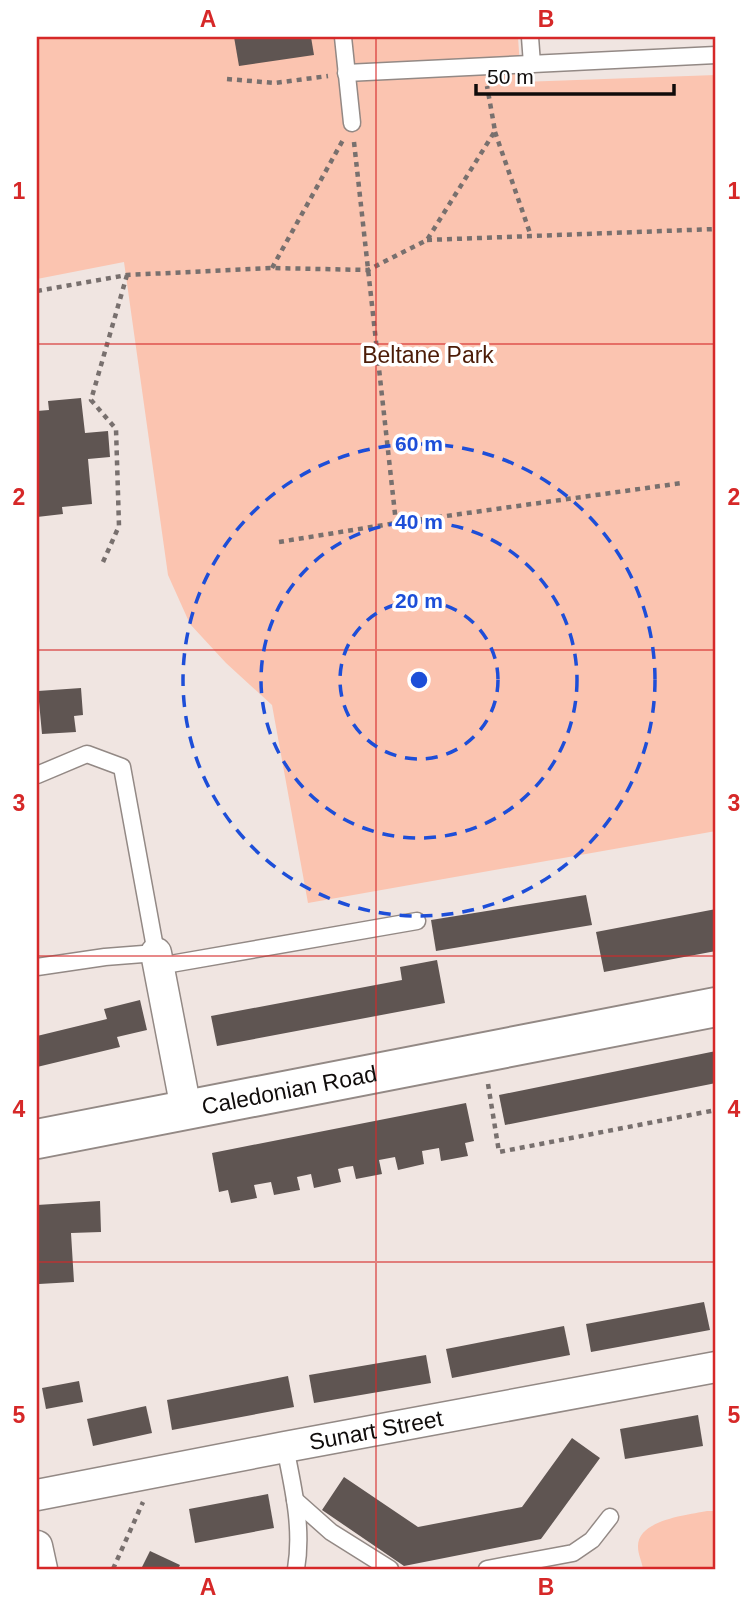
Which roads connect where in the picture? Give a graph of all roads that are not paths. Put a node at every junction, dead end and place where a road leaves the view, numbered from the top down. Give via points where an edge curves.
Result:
1 (343, 37) edge
2 (530, 37) edge
3 (716, 55) edge
4 (532, 64) junction
5 (346, 73) junction
6 (352, 123) road end
7 (37, 775) edge
8 (417, 921) dead end
9 (157, 959) junction
10 (37, 967) edge
11 (716, 1007) edge
12 (716, 1023) edge
13 (544, 1040) junction
14 (186, 1109) junction
15 (37, 1139) edge
16 (716, 1367) edge
17 (285, 1447) junction
18 (37, 1495) edge
19 (295, 1500) junction
20 (610, 1517) dead end
21 (37, 1546) edge
22 (42, 1569) edge
23 (296, 1569) edge
24 (390, 1569) edge
25 (487, 1569) edge

1 - 5 lane
2 - 4 lane
3 - 4 lane
4 - 5 lane
5 - 6 lane
7 - 9 lane via 87,754 122,767
8 - 9 lane
9 - 10 lane via 105,957
9 - 14 street
11 - 13 main road, Caledonian Road
12 - 13 main road, Caledonian Road via 664,1032
13 - 14 main road, Caledonian Road
14 - 15 main road, Caledonian Road
16 - 17 street, Sunart Street
17 - 18 street, Sunart Street
17 - 19 lane
19 - 23 lane
19 - 24 lane via 331,1532
20 - 25 lane via 592,1541 572,1553
21 - 22 street

